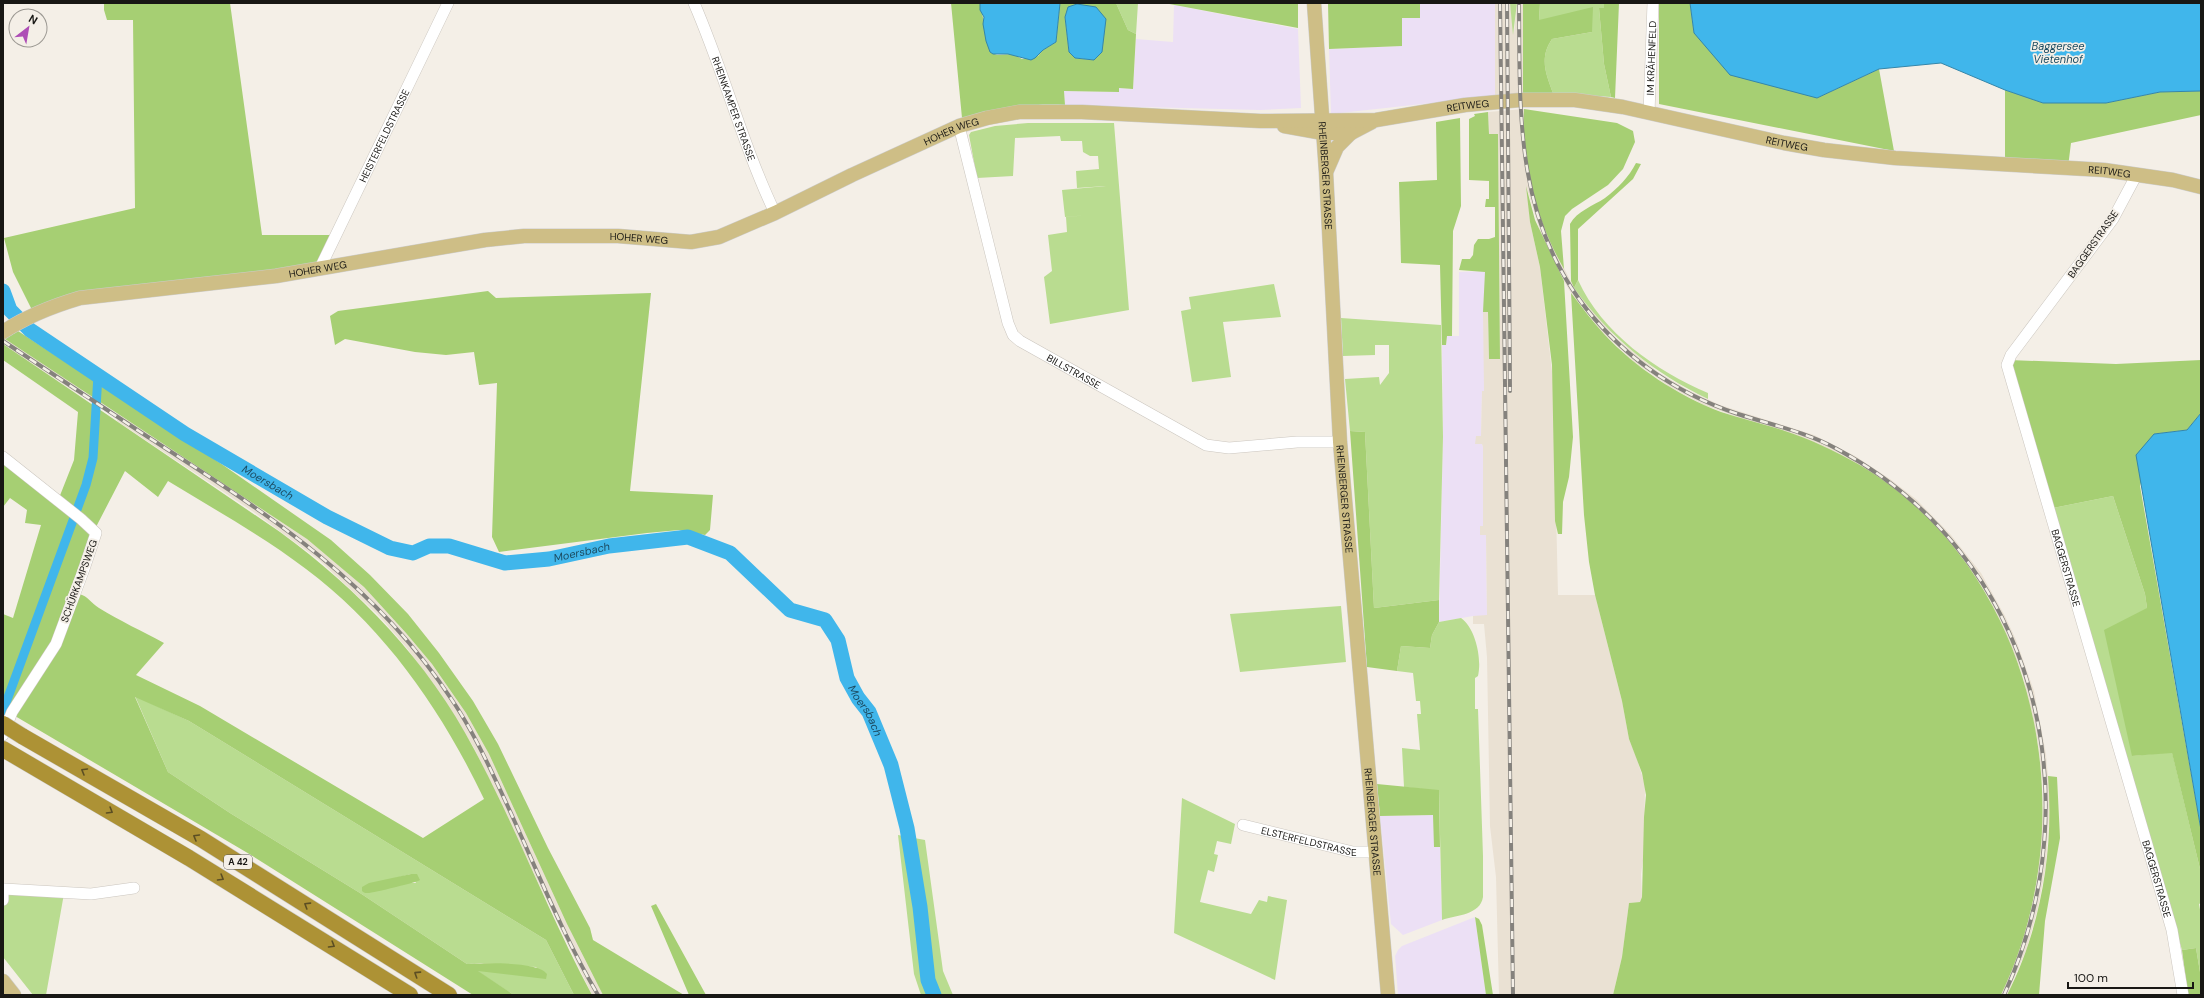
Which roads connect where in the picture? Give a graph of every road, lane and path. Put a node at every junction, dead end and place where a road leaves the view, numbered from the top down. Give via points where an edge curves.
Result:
1 (448, 3) edge
2 (694, 3) edge
3 (1314, 3) edge
4 (1653, 3) edge
5 (1649, 112) junction
6 (1376, 120) junction
7 (959, 126) junction
8 (1322, 126) junction
9 (1350, 133) junction
10 (1326, 172) junction
11 (2137, 174) junction
12 (2201, 187) edge
13 (775, 213) junction
14 (320, 268) junction
15 (3, 332) edge
16 (1340, 442) junction
17 (3, 456) edge
18 (3, 724) edge
19 (3, 734) edge
20 (9, 752) edge
21 (1243, 825) dead end
22 (1375, 852) junction
23 (134, 888) dead end
24 (3, 893) edge
25 (3, 981) edge
26 (14, 995) edge
27 (410, 995) edge
28 (450, 995) edge
29 (1388, 995) edge
30 (2183, 995) edge

1 - 14 street, HEISTERFELDSTRASSE
2 - 13 street, RHEINKAMPER STRASSE via 755,169
3 - 8 main road, RHEINBERGER STRASSE
4 - 5 street, IM KRÄHENFELD
5 - 6 main road, REITWEG via 1600,103 1547,99 1465,105
5 - 11 main road, REITWEG via 1784,144 1854,154 2068,167
6 - 8 main road, REITWEG
6 - 9 main road, REITWEG
7 - 8 main road, HOHER WEG via 1002,115 1036,112
7 - 13 main road, HOHER WEG
7 - 16 street, BILLSTRASSE via 1008,323 1013,335 1020,341 1206,445 1229,448 1297,442
8 - 9 main road, REITWEG
8 - 10 main road, RHEINBERGER STRASSE
9 - 10 main road via 1337,148
10 - 16 main road, RHEINBERGER STRASSE
11 - 12 main road, REITWEG
11 - 30 street, BAGGERSTRASSE via 2112,219 2011,355 2007,365 2172,930
13 - 14 main road, HOHER WEG via 719,237 691,242 618,236 524,236 485,240
14 - 15 main road, HOHER WEG via 276,276 80,298 57,304
16 - 22 main road, RHEINBERGER STRASSE
17 - 19 street, SCHÜRKAMPSWEG via 96,533 56,644 12,712
28 -> 18 highway, A 42, bridge via 201,839
20 -> 27 highway, A 42 via 189,858
21 - 22 street, ELSTERFELDSTRASSE via 1353,852
22 - 29 main road, RHEINBERGER STRASSE
23 - 24 street via 92,894
25 - 26 main road

